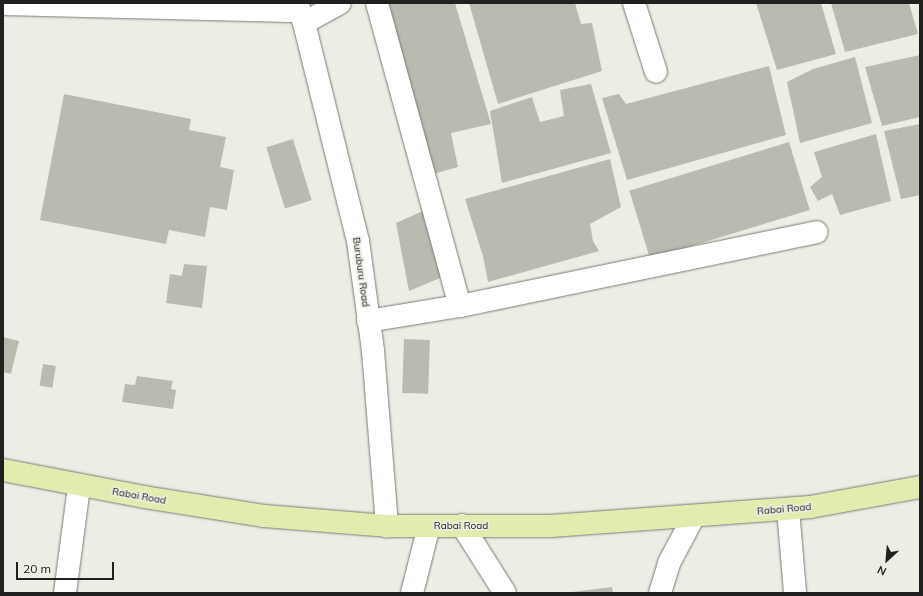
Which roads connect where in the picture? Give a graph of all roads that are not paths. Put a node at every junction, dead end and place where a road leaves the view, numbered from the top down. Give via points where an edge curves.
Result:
1 (340, 3) edge
2 (377, 3) edge
3 (634, 3) edge
4 (3, 4) edge
5 (300, 12) edge
6 (656, 72) dead end
7 (816, 232) dead end
8 (460, 306) junction
9 (368, 321) junction
10 (3, 470) edge
11 (79, 486) junction
12 (920, 487) edge
13 (788, 508) junction
14 (694, 516) junction
15 (387, 526) junction
16 (429, 526) junction
17 (462, 526) junction
18 (67, 592) edge
19 (412, 593) edge
20 (505, 593) edge
21 (660, 593) edge
22 (795, 593) edge

1 - 5 street
2 - 8 street
3 - 6 street
4 - 5 street
5 - 9 street, Buruburu Road via 358,241
7 - 8 street
8 - 9 street
9 - 15 street, Buruburu Road via 373,351
10 - 11 main road, Rabai Road
11 - 15 main road, Rabai Road via 264,516
11 - 18 street
12 - 13 main road, Rabai Road via 810,507
13 - 14 main road, Rabai Road
13 - 22 street
14 - 17 main road, Rabai Road via 551,526
14 - 21 street via 669,563
15 - 16 main road, Rabai Road
16 - 17 main road, Rabai Road
16 - 19 street
17 - 20 street

